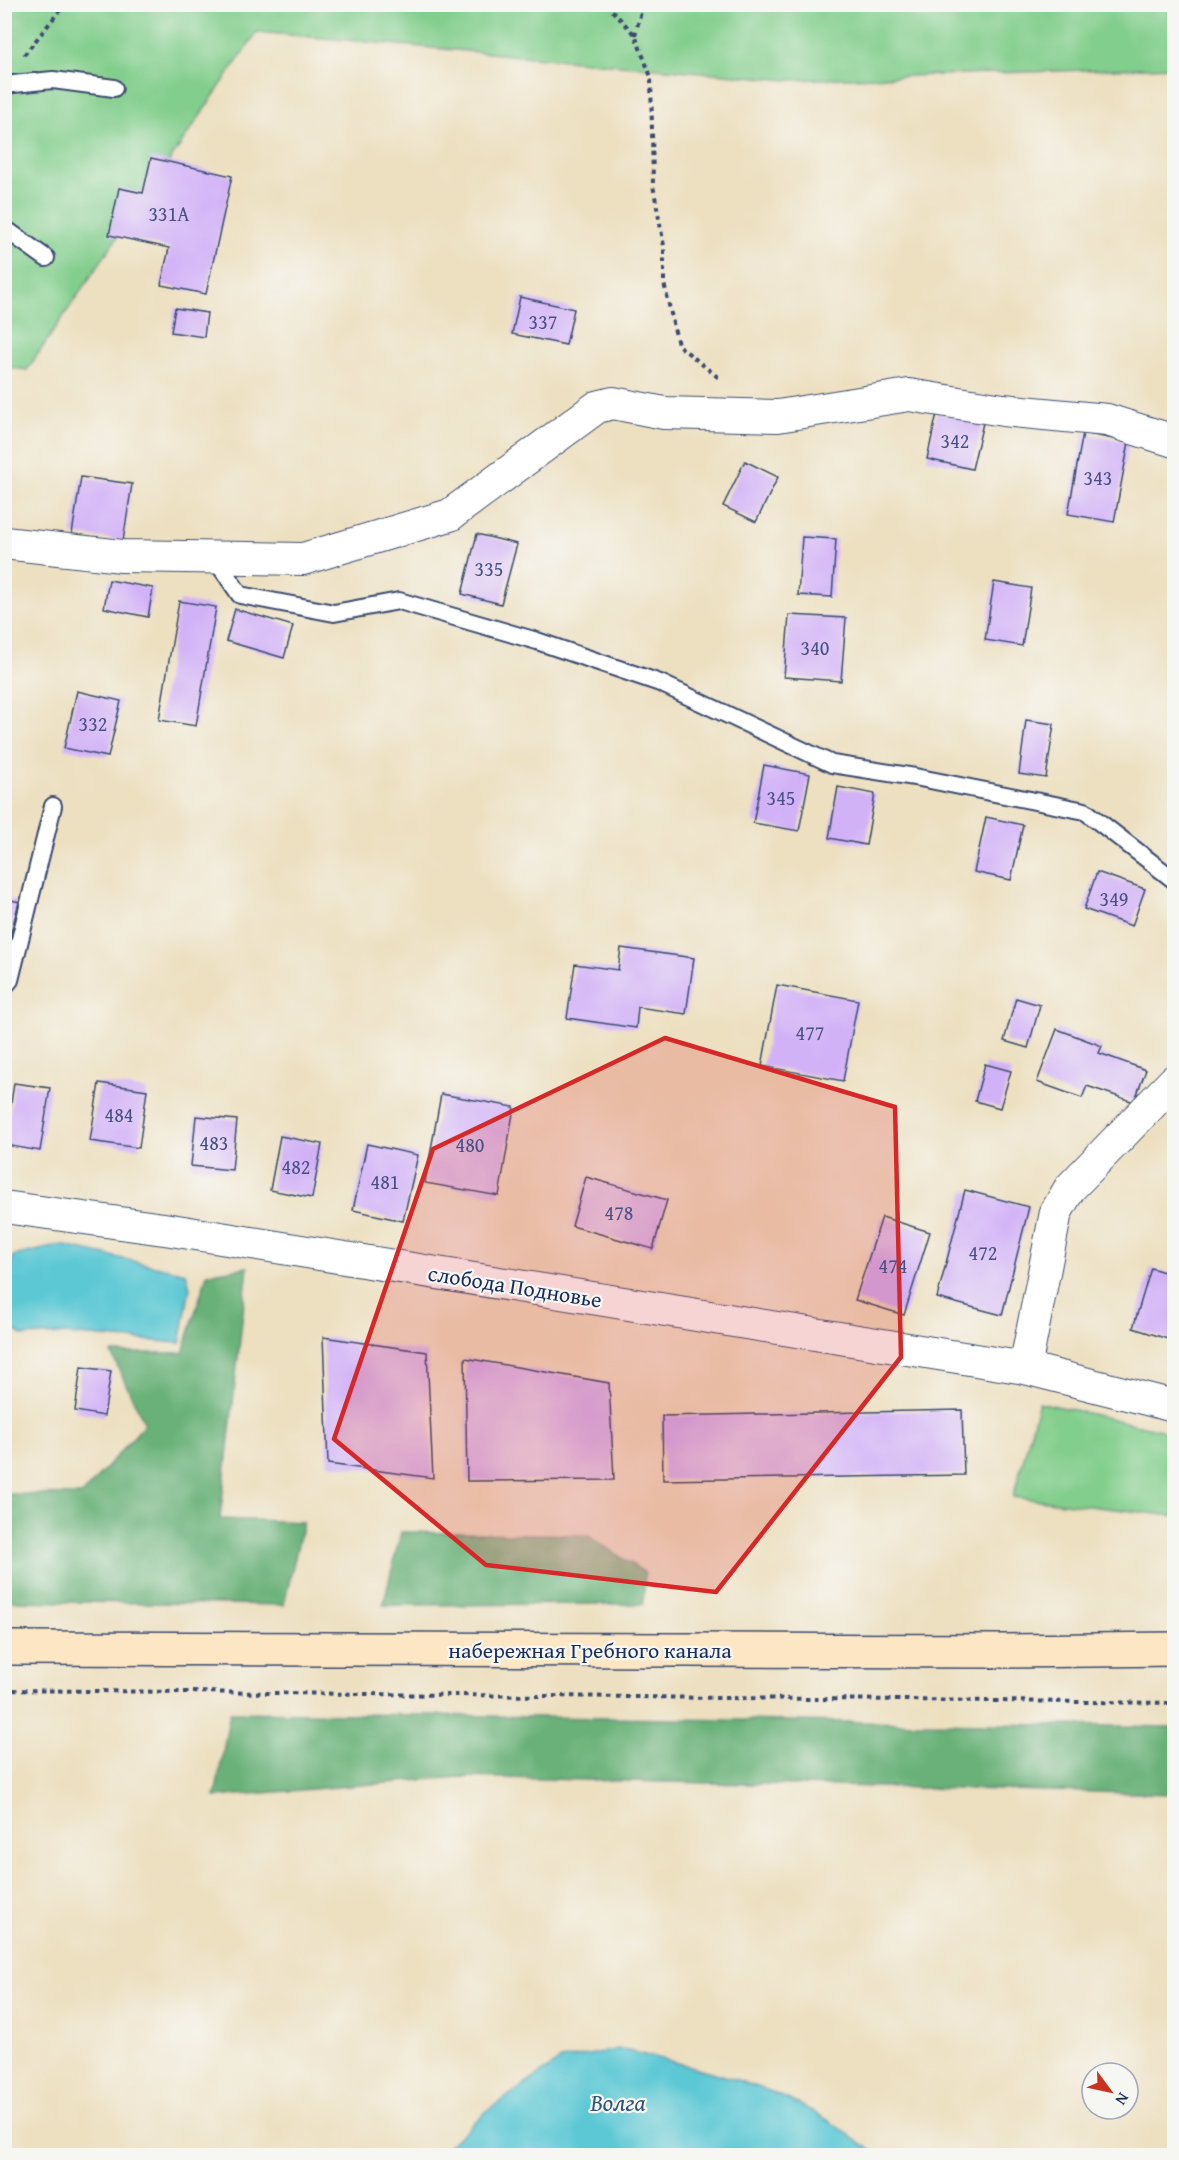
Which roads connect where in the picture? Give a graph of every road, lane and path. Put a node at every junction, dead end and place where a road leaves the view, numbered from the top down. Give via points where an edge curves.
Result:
1 (65, 4) edge
2 (606, 4) edge
3 (643, 4) edge
4 (635, 35) junction
5 (18, 63) dead end
6 (4, 85) edge
7 (114, 88) dead end
8 (4, 228) edge
9 (46, 258) dead end
10 (724, 381) dead end
11 (1174, 441) edge
12 (4, 543) edge
13 (214, 557) junction
14 (53, 806) dead end
15 (1174, 880) edge
16 (4, 987) edge
17 (1174, 1081) edge
18 (4, 1207) edge
19 (1025, 1368) junction
20 (1174, 1406) edge
21 (4, 1648) edge
22 (1174, 1649) edge
23 (4, 1690) edge
24 (1174, 1703) edge

1 - 5 path
2 - 4 path
3 - 4 path
4 - 10 path via 651,77 653,185 664,246 664,283 678,345
6 - 7 lane via 53,80
8 - 9 lane
11 - 13 street via 1107,420 909,396 778,416 664,412 613,403 597,407 450,515 303,559
12 - 13 street via 122,556
13 - 15 lane via 240,595 334,613 399,602 537,641 660,682 832,764 1085,811
14 - 16 lane via 10,980
17 - 19 street via 1070,1188 1056,1212
18 - 19 street, слобода Подновье via 183,1232
19 - 20 street, слобода Подновье
21 - 22 street, набережная Гребного канала
23 - 24 path

